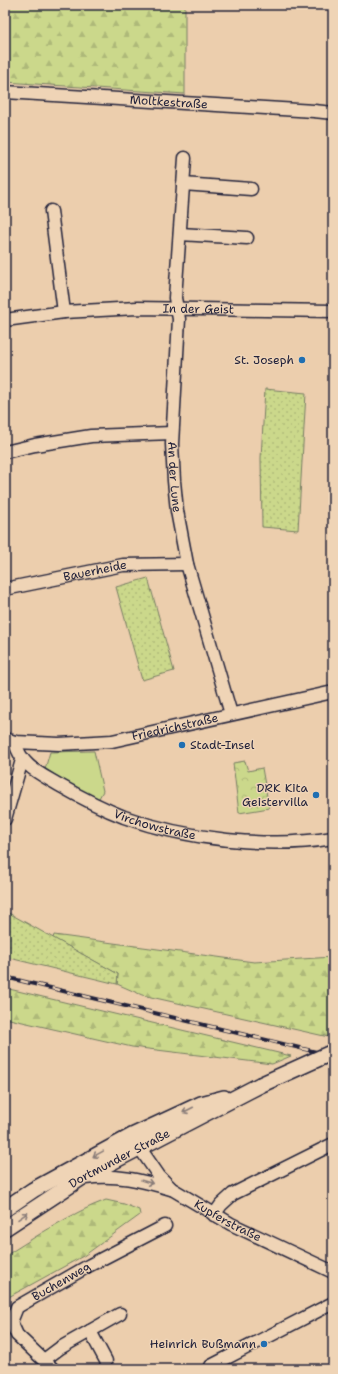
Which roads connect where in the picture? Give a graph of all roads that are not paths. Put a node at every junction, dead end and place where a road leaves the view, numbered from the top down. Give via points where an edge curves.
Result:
1 (5, 92) edge
2 (333, 114) edge
3 (185, 158) dead end
4 (183, 184) junction
5 (251, 189) dead end
6 (51, 211) dead end
7 (180, 234) junction
8 (248, 238) dead end
9 (177, 309) junction
10 (333, 311) edge
11 (64, 312) junction
12 (5, 320) edge
13 (172, 433) junction
14 (5, 452) edge
15 (187, 564) junction
16 (5, 589) edge
17 (333, 692) edge
18 (231, 714) junction
19 (10, 740) edge
20 (22, 760) junction
21 (8, 799) edge
22 (5, 819) edge
23 (333, 838) edge
24 (333, 1052) edge
25 (136, 1142) junction
26 (333, 1144) edge
27 (81, 1178) junction
28 (172, 1189) junction
29 (5, 1209) edge
30 (214, 1215) junction
31 (165, 1226) dead end
32 (5, 1228) edge
33 (333, 1272) edge
34 (333, 1303) edge
35 (120, 1314) dead end
36 (90, 1331) junction
37 (44, 1360) junction
38 (106, 1361) dead end
39 (211, 1366) dead end
40 (53, 1369) edge

1 - 2 street, Moltkestraße
3 - 4 street, An der Lune
4 - 5 street
4 - 7 street, An der Lune
6 - 11 street
7 - 8 street
7 - 9 street, An der Lune via 175,298
9 - 10 street, In der Geist
9 - 11 street, In der Geist via 137,308
9 - 13 street, An der Lune via 179,319
11 - 12 street, In der Geist
13 - 14 street via 91,436
13 - 15 street, An der Lune via 174,481
15 - 16 street, Bauerheide via 123,565
15 - 18 street, An der Lune
17 - 18 street, Friedrichstraße
18 - 19 street, Friedrichstraße via 112,741 78,744
19 - 20 street
20 - 21 street
20 - 23 street, Virchowstraße via 88,802 160,828 240,840 288,842
21 - 22 street
24 - 25 main road, Dortmunder Straße, bridge via 239,1095 214,1110
25 - 27 main road, Dortmunder Straße
25 - 28 street, Kupferstraße via 159,1176
25 -> 29 main road, Dortmunder Straße via 33,1190
26 - 30 street via 233,1194
27 -> 28 street via 106,1176 137,1179
32 -> 27 main road, Dortmunder Straße
28 - 30 street, Kupferstraße
30 - 33 street, Kupferstraße
31 - 37 street, Buchenweg via 17,1307 12,1322 17,1335
34 - 39 street
35 - 36 street
36 - 37 street
36 - 38 street
37 - 40 street, Buchenweg

